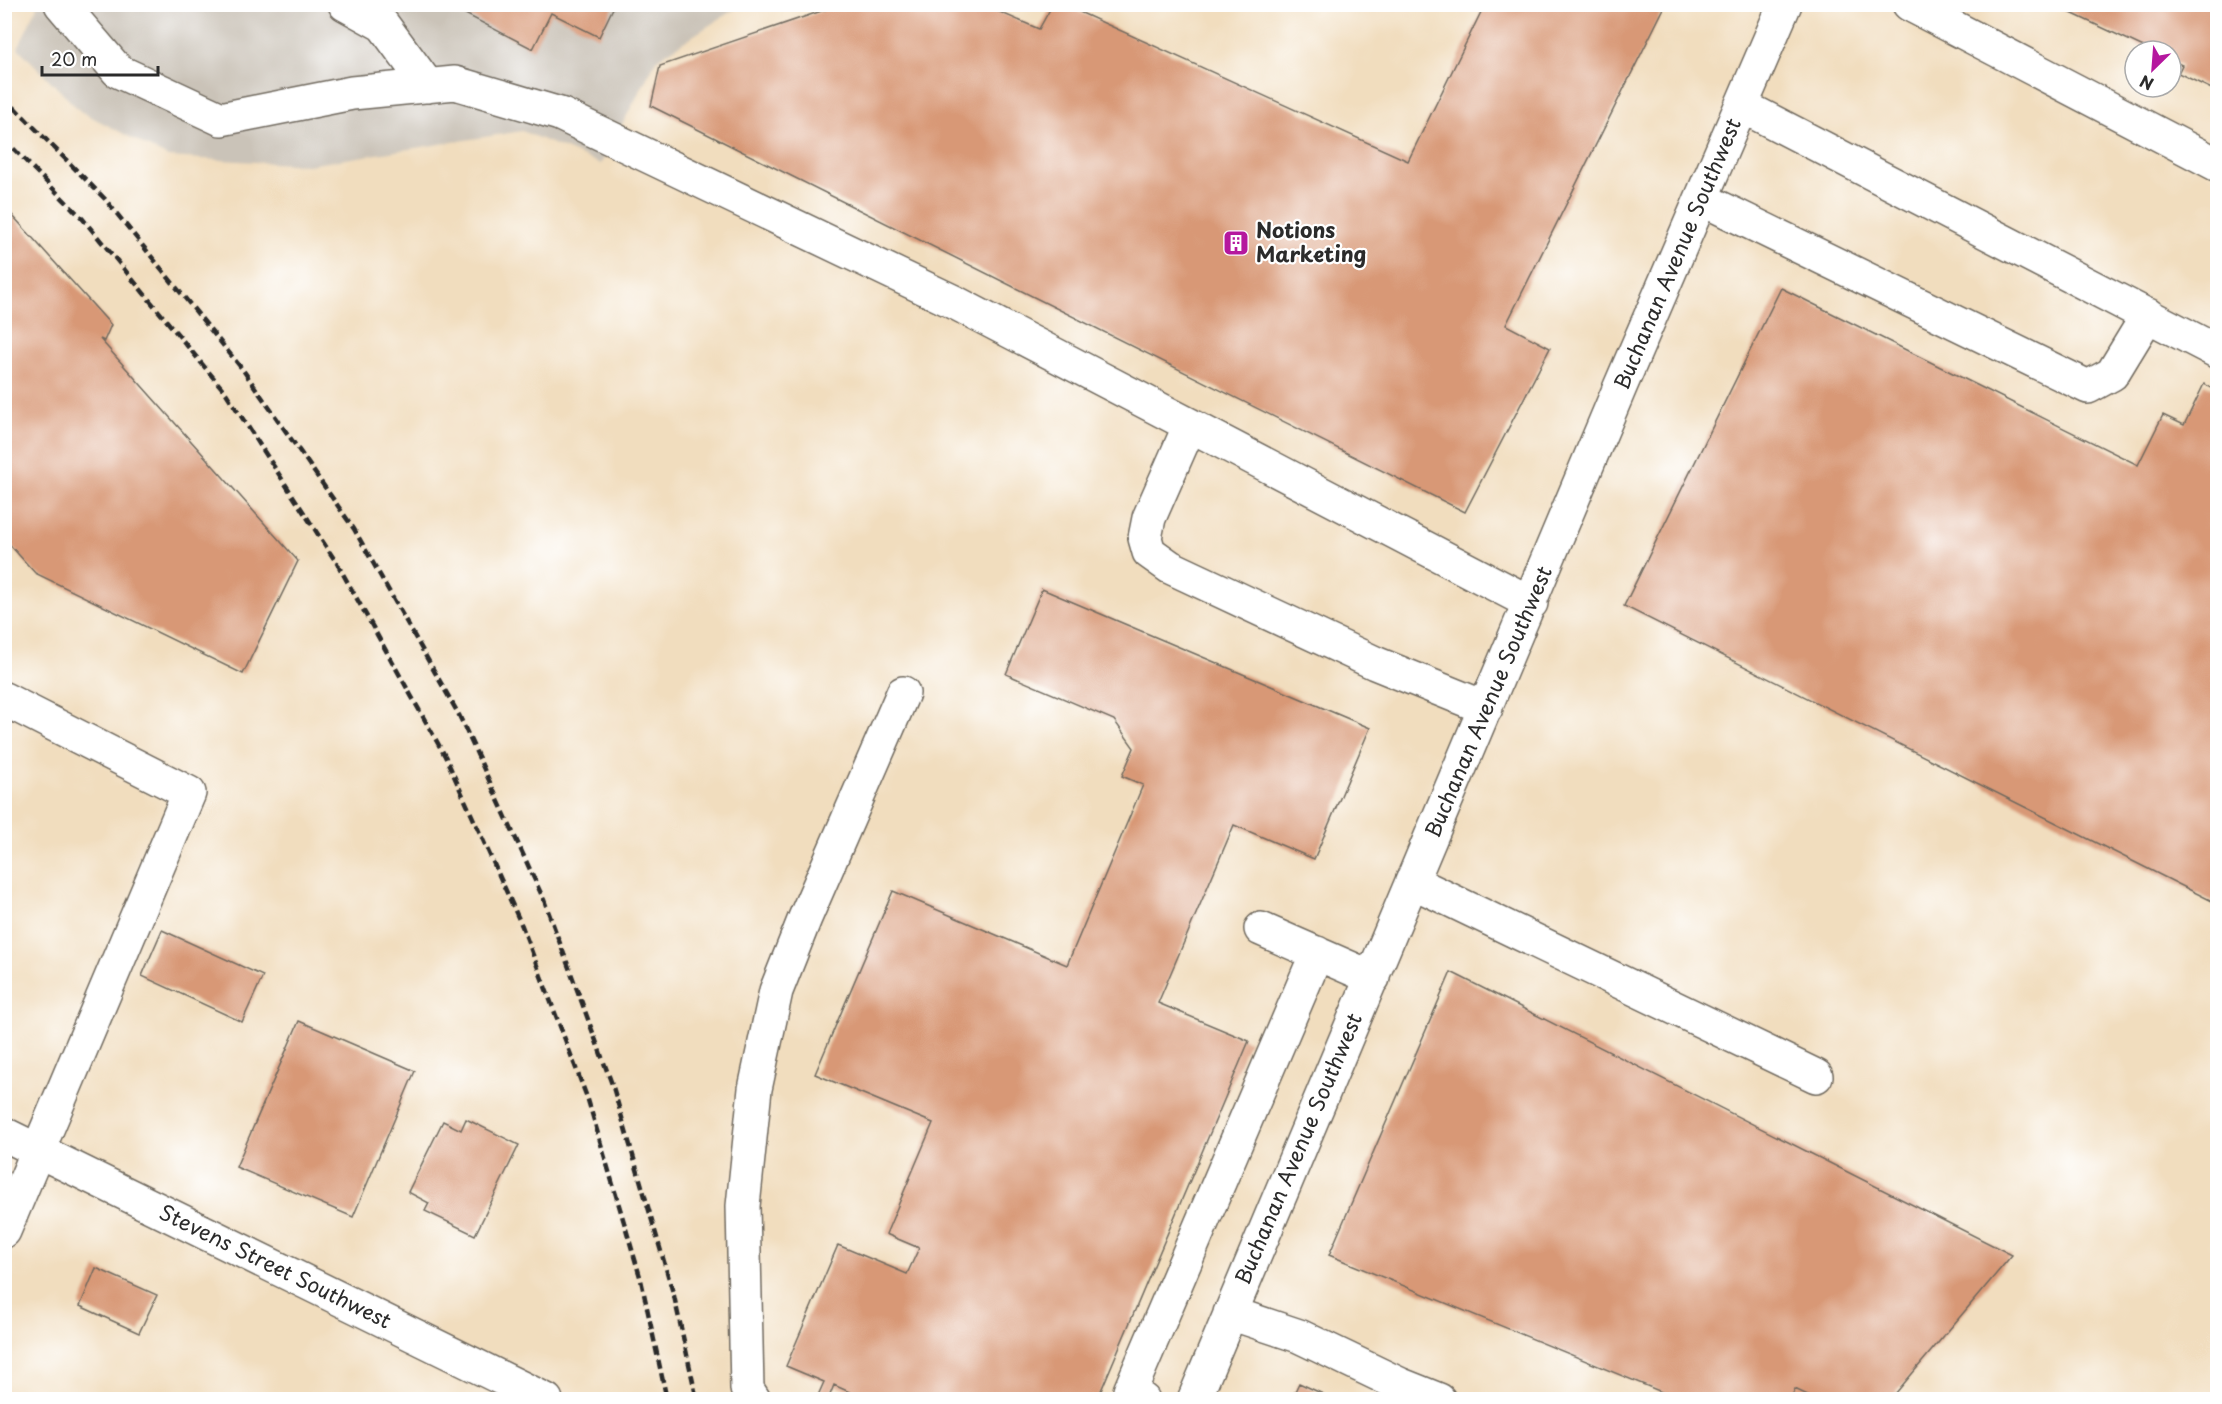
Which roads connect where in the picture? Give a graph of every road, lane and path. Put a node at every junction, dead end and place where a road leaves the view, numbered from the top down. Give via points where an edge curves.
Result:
1 (61, 4) edge
2 (345, 4) edge
3 (1785, 4) edge
4 (1909, 4) edge
5 (428, 86) junction
6 (1742, 106) junction
7 (2217, 165) edge
8 (1702, 199) junction
9 (2148, 315) junction
10 (2217, 352) edge
11 (1190, 425) junction
12 (1531, 603) junction
13 (903, 693) dead end
14 (4, 699) edge
15 (1486, 708) junction
16 (1413, 882) junction
17 (1261, 929) dead end
18 (1317, 953) junction
19 (1373, 978) junction
20 (1816, 1076) dead end
21 (4, 1134) edge
22 (38, 1150) junction
23 (4, 1231) edge
24 (1230, 1313) junction
25 (546, 1400) edge
26 (754, 1400) edge
27 (1143, 1400) edge
28 (1194, 1400) edge
29 (1439, 1400) edge

1 - 5 street via 118,71 221,119 352,93
2 - 5 street via 383,25
3 - 6 street, Buchanan Avenue Southwest
4 - 7 street
5 - 11 street via 456,83 560,114 954,302
6 - 8 street, Buchanan Avenue Southwest
6 - 9 street
8 - 9 street via 2088,387 2112,375
8 - 12 street, Buchanan Avenue Southwest
9 - 10 street
11 - 12 street
11 - 15 street via 1149,518 1145,538 1149,552 1170,567 1375,663
12 - 15 street, Buchanan Avenue Southwest
13 - 26 street via 776,991 755,1089 743,1206 747,1389
14 - 22 street via 189,793
15 - 16 street, Buchanan Avenue Southwest
16 - 19 street, Buchanan Avenue Southwest
16 - 20 street
17 - 18 street
18 - 19 street
18 - 27 street via 1130,1391
19 - 24 street, Buchanan Avenue Southwest
21 - 22 street, Stevens Street Southwest
22 - 23 street
22 - 25 street, Stevens Street Southwest
24 - 28 street, Buchanan Avenue Southwest
24 - 29 street via 1299,1336

